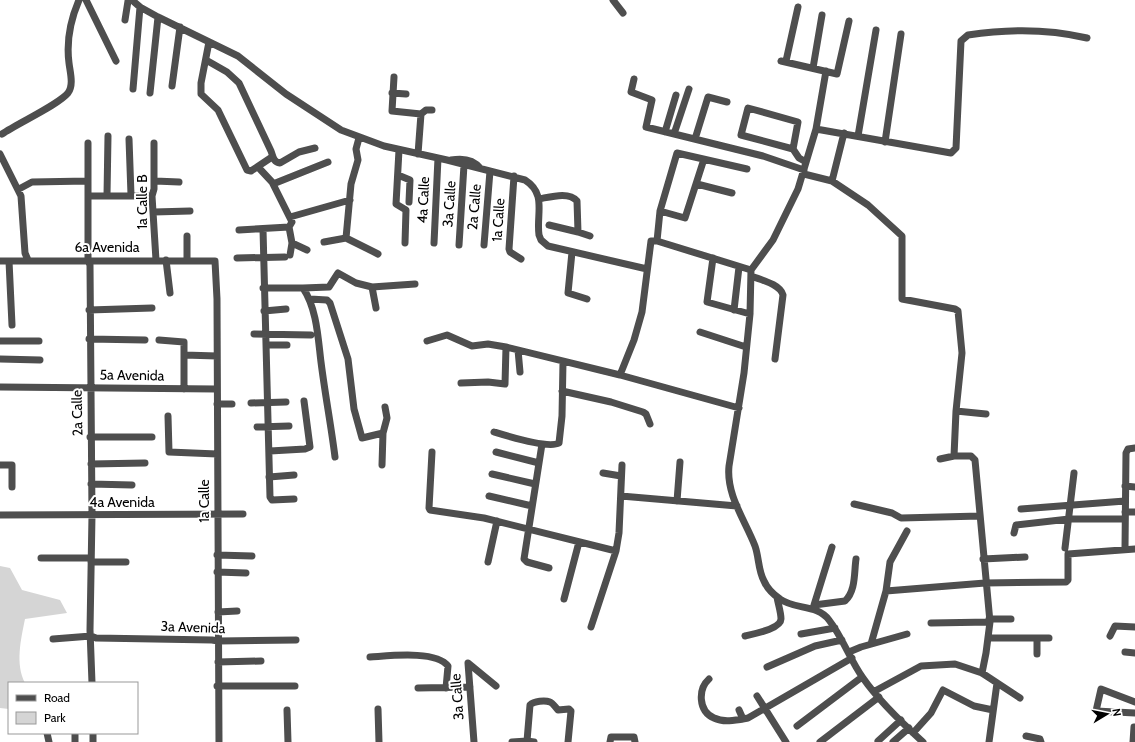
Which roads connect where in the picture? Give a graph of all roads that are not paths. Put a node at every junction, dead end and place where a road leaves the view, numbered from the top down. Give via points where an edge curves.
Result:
1 (79, 0) edge
2 (86, 0) edge
3 (613, 0) edge
4 (132, 2) edge
5 (798, 7) dead end
6 (624, 14) dead end
7 (822, 14) dead end
8 (158, 17) junction
9 (125, 20) dead end
10 (849, 21) dead end
11 (180, 27) junction
12 (876, 30) dead end
13 (901, 34) dead end
14 (1087, 38) dead end
15 (208, 42) junction
16 (206, 60) junction
17 (116, 61) dead end
18 (813, 68) junction
19 (826, 71) junction
20 (394, 77) dead end
21 (634, 79) dead end
22 (172, 86) dead end
23 (132, 89) dead end
24 (689, 89) dead end
25 (150, 93) dead end
26 (392, 93) junction
27 (406, 94) dead end
28 (676, 95) dead end
29 (727, 102) dead end
30 (432, 110) dead end
31 (421, 114) junction
32 (816, 129) junction
33 (665, 132) junction
34 (844, 133) junction
35 (674, 134) junction
36 (1, 135) edge
37 (108, 136) dead end
38 (858, 136) junction
39 (359, 138) junction
40 (129, 139) dead end
41 (695, 139) junction
42 (885, 142) junction
43 (88, 143) dead end
44 (154, 143) dead end
45 (315, 148) dead end
46 (793, 149) junction
47 (399, 150) junction
48 (0, 154) edge
49 (418, 154) junction
50 (272, 157) junction
51 (438, 158) junction
52 (704, 159) junction
53 (449, 160) junction
54 (328, 162) dead end
55 (806, 162) junction
56 (464, 165) junction
57 (258, 167) junction
58 (480, 168) junction
59 (747, 169) dead end
60 (490, 170) junction
61 (804, 172) junction
62 (398, 175) junction
63 (514, 176) junction
64 (88, 181) junction
65 (155, 181) junction
66 (832, 181) junction
67 (179, 182) dead end
68 (273, 184) junction
69 (696, 184) junction
70 (19, 189) junction
71 (732, 193) dead end
72 (107, 195) junction
73 (131, 195) junction
74 (88, 196) junction
75 (152, 196) junction
76 (539, 199) junction
77 (350, 200) junction
78 (409, 202) dead end
79 (190, 210) dead end
80 (660, 211) junction
81 (154, 212) junction
82 (290, 217) junction
83 (549, 225) dead end
84 (289, 227) junction
85 (263, 229) junction
86 (239, 230) dead end
87 (578, 232) junction
88 (187, 236) dead end
89 (590, 236) dead end
90 (346, 238) junction
91 (657, 241) junction
92 (324, 242) dead end
93 (292, 243) junction
94 (405, 243) dead end
95 (434, 243) dead end
96 (459, 245) dead end
97 (484, 245) dead end
98 (307, 250) dead end
99 (572, 252) junction
100 (378, 254) dead end
101 (237, 258) dead end
102 (263, 258) junction
103 (713, 258) junction
104 (521, 259) dead end
105 (28, 260) junction
106 (156, 260) junction
107 (166, 260) junction
108 (187, 260) junction
109 (214, 260) joint
110 (0, 261) edge
111 (9, 261) junction
112 (88, 261) junction
113 (739, 267) junction
114 (647, 269) junction
115 (751, 273) junction
116 (414, 284) dead end
117 (372, 287) junction
118 (264, 288) junction
119 (303, 288) junction
120 (170, 293) dead end
121 (310, 299) junction
122 (587, 299) dead end
123 (152, 308) dead end
124 (376, 308) dead end
125 (286, 309) dead end
126 (89, 310) junction
127 (734, 310) junction
128 (264, 311) junction
129 (750, 314) junction
130 (12, 325) dead end
131 (700, 332) dead end
132 (254, 334) dead end
133 (265, 334) junction
134 (310, 335) dead end
135 (89, 339) junction
136 (145, 340) dead end
137 (159, 340) dead end
138 (0, 341) edge
139 (427, 341) dead end
140 (39, 342) dead end
141 (287, 345) dead end
142 (266, 346) junction
143 (506, 347) junction
144 (746, 347) junction
145 (518, 350) junction
146 (184, 355) junction
147 (216, 356) junction
148 (0, 359) edge
149 (775, 359) dead end
150 (40, 360) dead end
151 (563, 362) junction
152 (520, 372) dead end
153 (620, 375) junction
154 (461, 383) dead end
155 (0, 387) edge
156 (90, 388) junction
157 (184, 389) junction
158 (216, 389) junction
159 (562, 391) junction
160 (304, 401) dead end
161 (268, 402) junction
162 (286, 402) dead end
163 (251, 403) dead end
164 (217, 404) junction
165 (232, 404) dead end
166 (385, 407) dead end
167 (739, 408) junction
168 (956, 411) junction
169 (986, 414) dead end
170 (168, 416) dead end
171 (650, 424) dead end
172 (290, 426) dead end
173 (257, 427) dead end
174 (269, 427) junction
175 (494, 432) dead end
176 (383, 433) junction
177 (90, 437) junction
178 (152, 437) dead end
179 (542, 444) junction
180 (1135, 448) edge
181 (270, 451) junction
182 (432, 452) dead end
183 (496, 452) dead end
184 (217, 454) junction
185 (954, 456) junction
186 (335, 457) dead end
187 (940, 459) dead end
188 (680, 462) dead end
189 (144, 463) dead end
190 (539, 463) junction
191 (91, 464) junction
192 (0, 465) edge
193 (382, 465) dead end
194 (622, 465) dead end
195 (1074, 473) dead end
196 (492, 474) dead end
197 (603, 474) dead end
198 (294, 475) dead end
199 (621, 476) junction
200 (269, 477) junction
201 (91, 484) junction
202 (535, 484) junction
203 (132, 485) dead end
204 (12, 486) dead end
205 (1125, 486) junction
206 (1135, 487) edge
207 (489, 496) dead end
208 (621, 496) junction
209 (294, 499) dead end
210 (677, 501) junction
211 (1124, 501) junction
212 (854, 504) dead end
213 (1071, 505) junction
214 (532, 506) junction
215 (737, 506) junction
216 (1021, 509) dead end
217 (1135, 512) edge
218 (244, 514) dead end
219 (0, 515) edge
220 (92, 515) junction
221 (217, 515) junction
222 (1125, 515) junction
223 (980, 516) junction
224 (1069, 519) junction
225 (496, 521) junction
226 (528, 528) junction
227 (907, 531) dead end
228 (1014, 533) dead end
229 (579, 542) junction
230 (832, 547) dead end
231 (1065, 548) dead end
232 (1125, 549) junction
233 (1135, 549) edge
234 (616, 551) junction
235 (217, 555) junction
236 (252, 556) dead end
237 (1025, 557) dead end
238 (41, 558) dead end
239 (856, 559) dead end
240 (984, 559) junction
241 (91, 560) junction
242 (126, 562) dead end
243 (488, 562) dead end
244 (549, 568) dead end
245 (217, 572) junction
246 (246, 573) dead end
247 (985, 583) junction
248 (886, 591) junction
249 (777, 597) junction
250 (564, 599) dead end
251 (814, 607) junction
252 (237, 611) dead end
253 (218, 612) junction
254 (1011, 619) dead end
255 (989, 621) junction
256 (931, 623) dead end
257 (591, 627) dead end
258 (1135, 627) edge
259 (835, 628) junction
260 (801, 634) dead end
261 (907, 634) dead end
262 (91, 636) junction
263 (745, 636) dead end
264 (1110, 636) dead end
265 (989, 638) junction
266 (1037, 638) junction
267 (1049, 638) dead end
268 (53, 639) dead end
269 (296, 640) dead end
270 (842, 640) junction
271 (218, 642) junction
272 (871, 644) junction
273 (1125, 652) dead end
274 (1135, 653) edge
275 (1037, 654) dead end
276 (851, 655) junction
277 (370, 657) dead end
278 (261, 661) dead end
279 (218, 662) junction
280 (767, 666) dead end
281 (982, 673) junction
282 (862, 677) junction
283 (709, 679) dead end
284 (92, 682) edge
285 (997, 683) junction
286 (217, 686) junction
287 (295, 686) dead end
288 (496, 686) dead end
289 (470, 687) junction
290 (418, 688) dead end
291 (446, 688) junction
292 (877, 694) junction
293 (757, 696) dead end
294 (1020, 698) dead end
295 (1135, 702) edge
296 (765, 708) junction
297 (378, 709) dead end
298 (287, 710) dead end
299 (739, 710) dead end
300 (993, 710) junction
301 (1135, 713) edge
302 (743, 719) junction
303 (901, 720) junction
304 (797, 726) dead end
305 (1134, 726) dead end
306 (911, 731) junction
307 (75, 734) edge
308 (1026, 736) dead end
309 (531, 741) edge
310 (878, 741) edge
311 (75, 742) edge
312 (219, 742) edge
313 (288, 742) edge
314 (379, 742) edge
315 (474, 742) edge
316 (512, 742) edge
317 (568, 742) edge
318 (610, 742) edge
319 (635, 742) edge
320 (786, 742) edge
321 (820, 742) edge
322 (893, 742) edge
323 (923, 742) edge
324 (989, 742) edge
325 (1041, 742) edge
326 (1133, 742) edge

1 - 36 street via 67,40 72,82 68,92
2 - 17 street
3 - 6 street
4 - 8 street
4 - 9 street
4 - 23 street
5 - 18 street via 783,61
7 - 18 street
8 - 11 street
8 - 25 street
10 - 19 street via 838,74
11 - 15 street
11 - 22 street
12 - 38 street
13 - 42 street
14 - 42 street via 1012,30 965,36 961,41 955,150 949,153
15 - 16 street
15 - 39 street via 238,56 325,121
16 - 50 street via 227,72 242,88
16 - 57 street via 201,94 218,110 245,168 250,171
18 - 19 street
19 - 32 street
20 - 26 street
21 - 33 street via 631,92 652,100 646,126
24 - 35 street
26 - 27 street
26 - 31 street via 392,112
28 - 33 street
29 - 41 street via 708,97
30 - 31 street via 426,110
31 - 49 street
32 - 34 street
32 - 55 street
33 - 35 street
34 - 38 street
34 - 66 street
35 - 41 street
37 - 72 street
38 - 42 street
39 - 47 street
39 - 77 street via 356,149 358,160
40 - 73 street, 1a Calle B
41 - 61 street via 763,156
43 - 64 street, 2a Calle
44 - 65 street, 1a Calle B
45 - 50 street via 298,152 280,164
46 - 46 street via 741,135 748,108 798,122
46 - 55 street via 798,158
47 - 49 street
47 - 62 street
48 - 70 street
49 - 51 street
50 - 57 street
51 - 53 street
51 - 95 street, 4a Calle
52 - 59 street
52 - 69 street
52 - 80 street via 677,153
53 - 56 street
53 - 58 street via 465,160 476,163
54 - 68 street
55 - 61 street
56 - 58 street
56 - 96 street, 3a Calle
57 - 68 street
58 - 60 street
60 - 63 street
60 - 97 street, 2a Calle
61 - 66 street
61 - 115 street via 773,240
62 - 78 street via 410,180
62 - 94 street via 397,205 406,210
63 - 76 street via 531,184
63 - 104 street, 1a Calle via 508,248
64 - 70 street via 32,182
64 - 74 street, 2a Calle
65 - 67 street
65 - 75 street, 1a Calle B
66 - 168 street via 868,205 902,236 902,299 958,311 962,353
68 - 82 street
69 - 71 street
69 - 80 street via 685,218
70 - 105 street via 25,253
72 - 73 street
72 - 74 street
73 - 75 street
74 - 112 street, 2a Calle
75 - 81 street, 1a Calle B
76 - 87 street via 560,196 576,199
76 - 99 street via 541,240 553,248
77 - 82 street
77 - 90 street
79 - 81 street
80 - 91 street
81 - 106 street, 1a Calle B
82 - 84 street via 293,224
83 - 87 street
84 - 85 street
84 - 93 street
85 - 86 street
85 - 102 street
87 - 89 street
88 - 108 street
90 - 92 street
90 - 100 street
91 - 103 street
91 - 114 street via 649,243
93 - 98 street
93 - 102 street via 287,256
99 - 114 street
99 - 122 street via 568,294
101 - 102 street
102 - 118 street
103 - 113 street
103 - 127 street via 707,302
105 - 111 street, 6a Avenida
105 - 112 street, 6a Avenida
106 - 107 street, 6a Avenida
106 - 112 street, 6a Avenida
107 - 108 street, 6a Avenida
107 - 120 street
108 - 109 street, 6a Avenida
109 - 147 street, 1a Calle via 217,299
110 - 111 street, 6a Avenida
111 - 130 street
112 - 126 street, 2a Calle
113 - 115 street
113 - 127 street
114 - 153 street via 645,296 638,327
115 - 129 street
115 - 149 street via 782,290
116 - 117 street
117 - 119 street via 354,282 338,273 329,287
117 - 124 street
118 - 119 street
118 - 128 street
119 - 121 street
121 - 176 street via 327,300 330,303 348,359 354,409 362,438
121 - 186 street via 319,336
123 - 126 street
125 - 128 street
126 - 135 street, 2a Calle
127 - 129 street
128 - 133 street
129 - 144 street
131 - 144 street
132 - 133 street
133 - 134 street
133 - 142 street
135 - 136 street
135 - 156 street, 2a Calle
137 - 146 street via 183,341
138 - 140 street
139 - 143 street via 447,335 472,346 488,344
141 - 142 street
142 - 161 street
143 - 145 street
143 - 154 street via 505,384
144 - 167 street
145 - 151 street
145 - 152 street
146 - 147 street
146 - 157 street
147 - 158 street, 1a Calle
148 - 150 street
151 - 153 street
151 - 159 street
153 - 167 street
155 - 156 street, 5a Avenida
156 - 157 street, 5a Avenida
156 - 177 street, 2a Calle
157 - 158 street, 5a Avenida
158 - 164 street, 1a Calle
159 - 171 street via 612,402 642,412 646,414
159 - 179 street via 559,443
160 - 181 street via 310,447
161 - 162 street
161 - 163 street
161 - 174 street
164 - 165 street
164 - 184 street, 1a Calle
166 - 176 street via 387,418
167 - 215 street via 728,472
168 - 169 street
168 - 185 street
170 - 184 street via 169,452
172 - 174 street
173 - 174 street
174 - 181 street
175 - 179 street
176 - 193 street
177 - 178 street
177 - 191 street, 2a Calle
179 - 190 street
180 - 205 street via 1129,448 1127,451
181 - 200 street
182 - 225 street via 430,510
183 - 190 street
184 - 221 street, 1a Calle
185 - 187 street
185 - 223 street via 975,458
188 - 210 street
189 - 191 street
190 - 202 street
191 - 201 street, 2a Calle
192 - 204 street via 12,465
194 - 199 street
195 - 213 street
196 - 202 street
197 - 199 street
198 - 200 street
199 - 208 street
200 - 209 street via 271,500
201 - 203 street
201 - 220 street, 2a Calle
202 - 214 street
205 - 206 street
205 - 211 street
207 - 214 street
208 - 210 street
208 - 234 street
210 - 215 street
211 - 213 street
211 - 222 street
212 - 223 street via 892,513 901,518
213 - 216 street
213 - 224 street
214 - 226 street
215 - 249 street via 756,550 763,580
217 - 222 street
218 - 221 street, 4a Avenida
219 - 220 street, 4a Avenida
220 - 221 street, 4a Avenida
220 - 241 street, 2a Calle
221 - 235 street, 1a Calle
222 - 224 street
222 - 232 street
223 - 240 street
224 - 228 street via 1016,525
224 - 231 street
225 - 226 street
225 - 243 street
226 - 229 street
226 - 244 street via 524,560
227 - 248 street via 890,562
229 - 234 street
229 - 250 street
230 - 251 street
232 - 233 street
232 - 247 street via 1068,554 1066,582
234 - 257 street
235 - 236 street
235 - 245 street, 1a Calle
237 - 240 street
238 - 241 street
239 - 251 street via 852,587 846,600
240 - 247 street
241 - 242 street
241 - 262 street, 2a Calle
245 - 246 street
245 - 253 street, 1a Calle
247 - 248 street
247 - 255 street
248 - 272 street
249 - 251 street via 787,603
249 - 263 street via 780,623 774,628
251 - 259 street via 824,614
252 - 253 street
253 - 271 street, 1a Calle
254 - 255 street
255 - 256 street
255 - 265 street
258 - 264 street via 1115,626
259 - 260 street
259 - 270 street
261 - 272 street
262 - 268 street, 3a Avenida
262 - 271 street, 3a Avenida
262 - 284 street, 2a Calle
265 - 266 street
265 - 281 street
266 - 267 street
266 - 275 street
269 - 271 street, 3a Avenida
270 - 276 street
270 - 280 street via 815,646
271 - 279 street, 1a Calle
272 - 276 street
273 - 274 street
276 - 282 street
276 - 296 street
277 - 291 street via 410,655 440,660 448,666
278 - 279 street
279 - 286 street, 1a Calle
281 - 285 street
281 - 292 street via 955,664 921,666
282 - 292 street
282 - 304 street
283 - 302 street via 701,693 702,704 709,715 726,721
285 - 294 street
285 - 300 street
286 - 287 street
286 - 312 street, 1a Calle
288 - 289 street, 3a Calle via 469,663
289 - 291 street
289 - 315 street, 3a Calle
290 - 291 street
292 - 303 street
292 - 321 street
293 - 296 street
295 - 301 street via 1101,689 1096,711
296 - 302 street
296 - 320 street
297 - 314 street
298 - 313 street
299 - 302 street
300 - 306 street via 974,706 944,690 931,713
300 - 324 street
303 - 306 street
303 - 310 street
305 - 326 street
306 - 322 street
306 - 323 street
307 - 311 street
308 - 325 street via 1040,739
309 - 316 street
309 - 317 street via 529,711 532,703 550,702 558,710 569,709 572,713
318 - 319 street via 611,737 634,737

